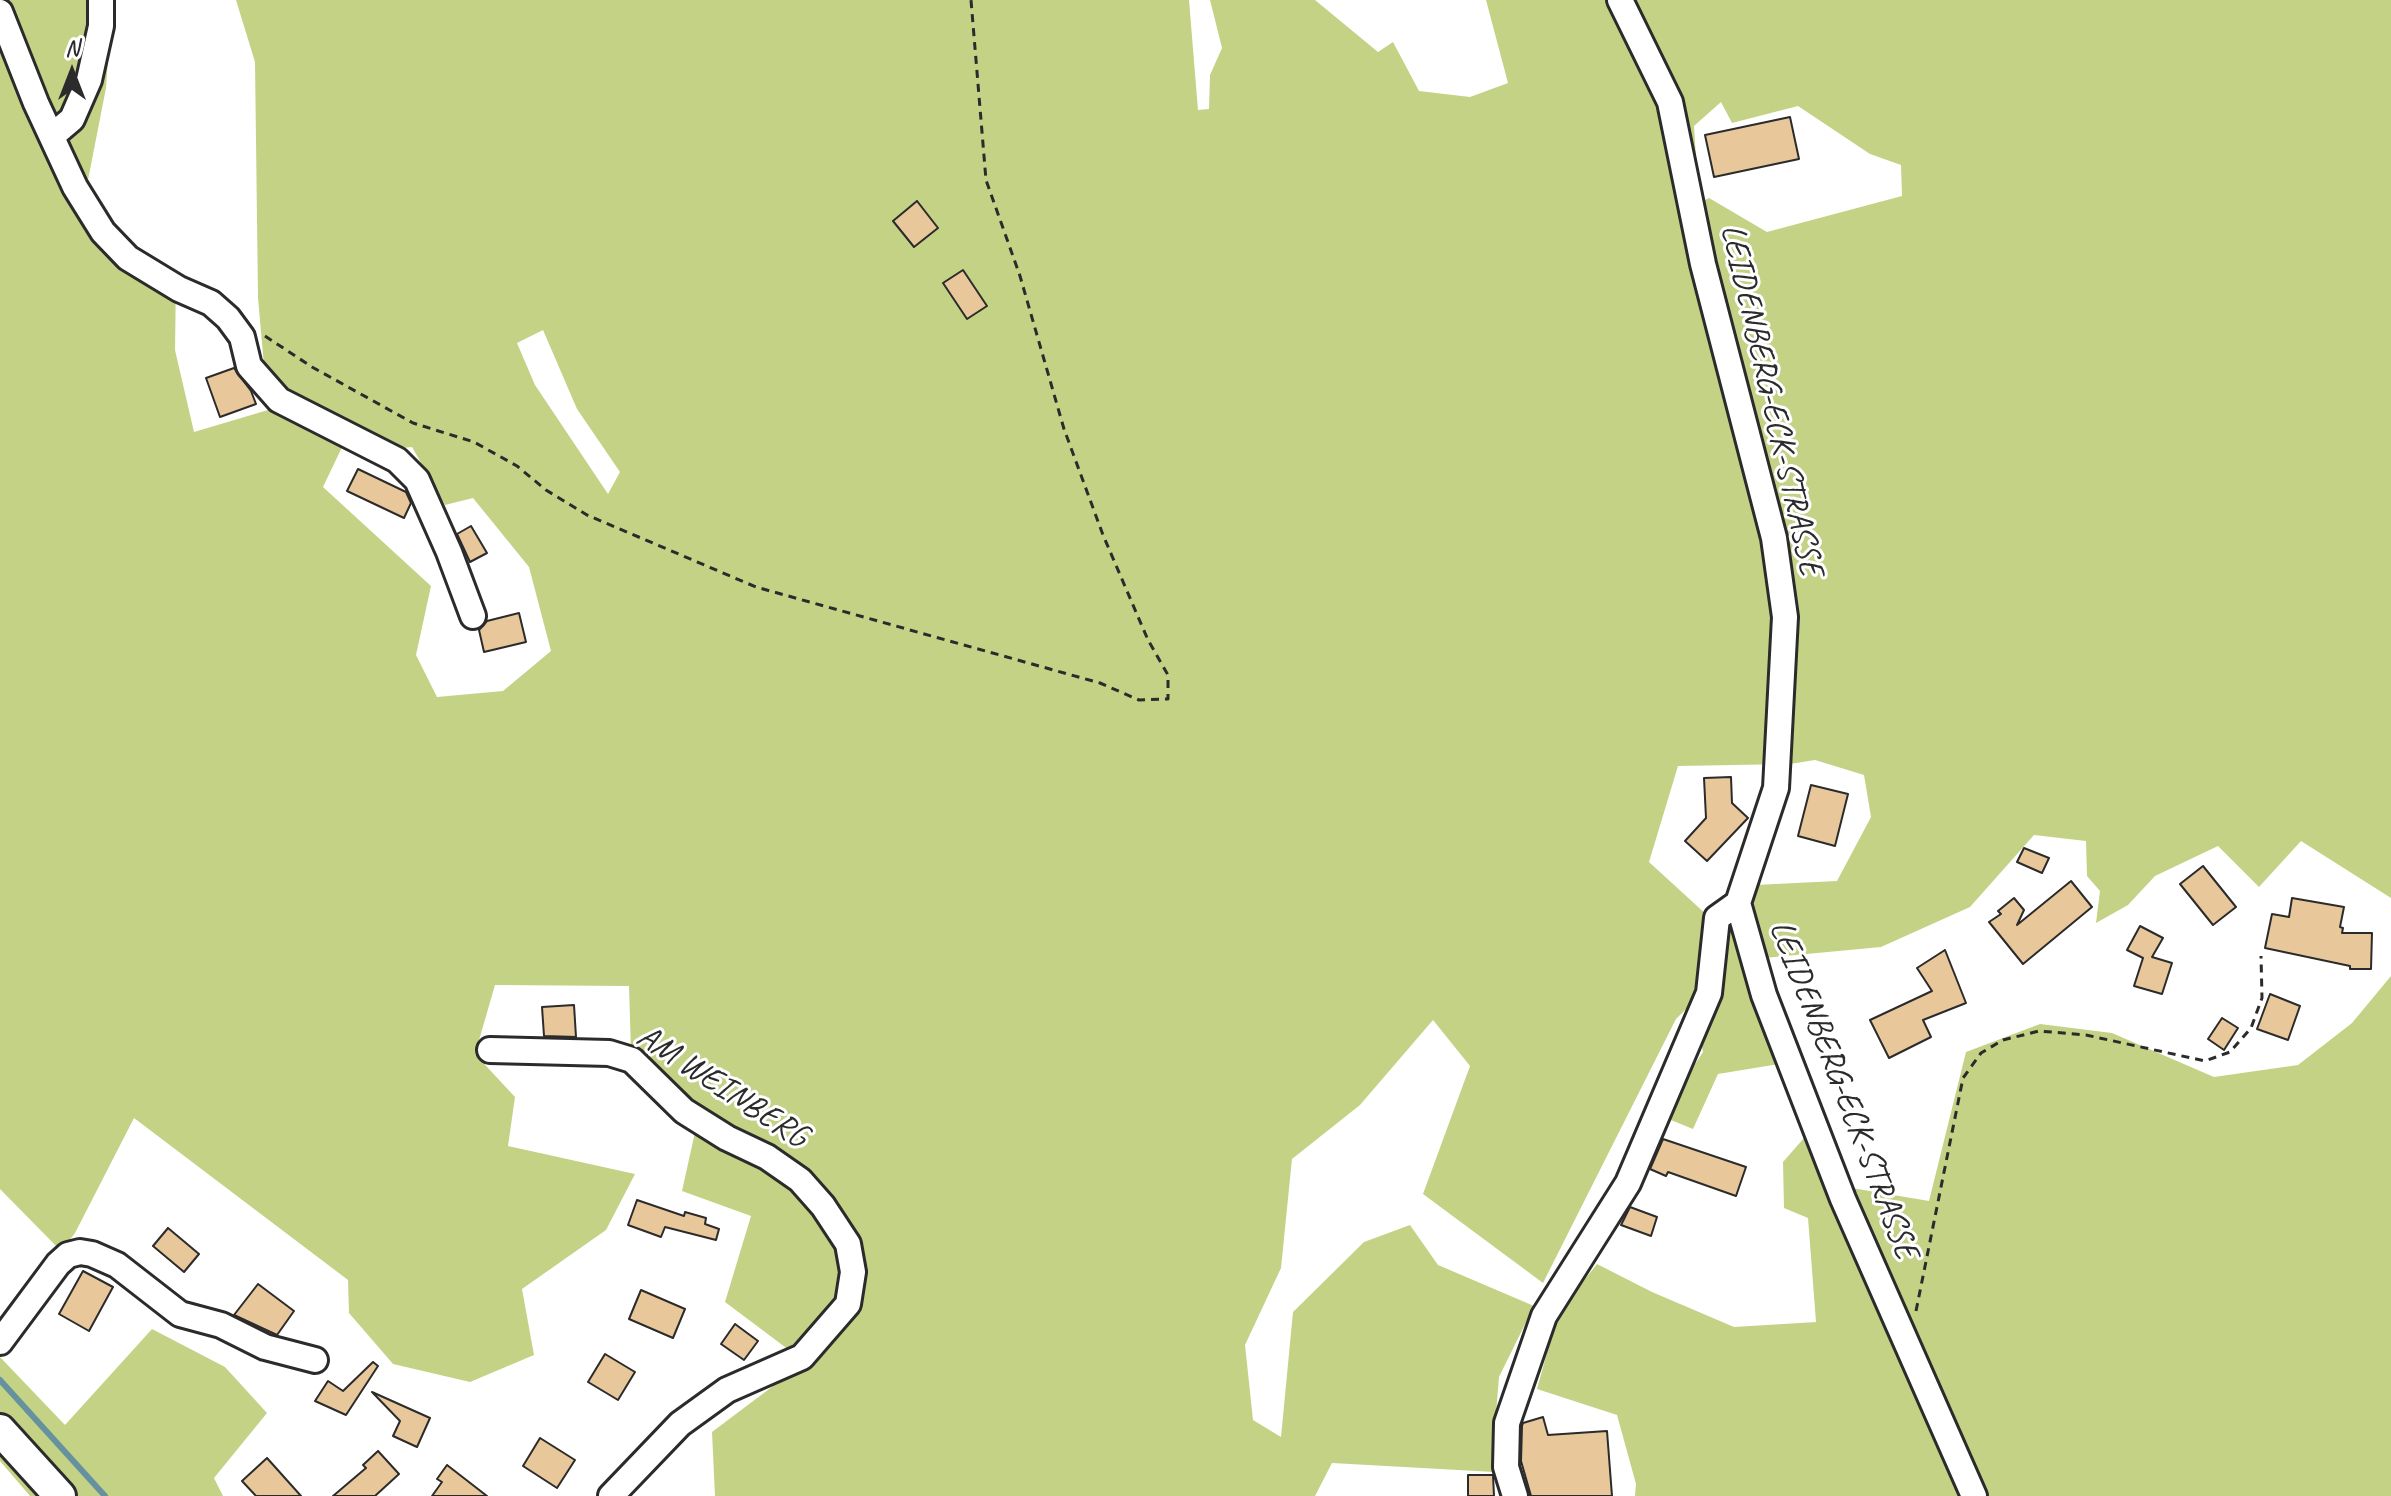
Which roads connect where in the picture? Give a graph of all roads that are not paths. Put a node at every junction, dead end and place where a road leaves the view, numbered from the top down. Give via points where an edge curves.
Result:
1 (101, 0) edge
2 (1620, 0) edge
3 (0, 12) edge
4 (52, 136) junction
5 (473, 616) dead end
6 (1738, 903) junction
7 (490, 1050) dead end
8 (0, 1342) edge
9 (315, 1360) dead end
10 (0, 1430) edge
11 (60, 1496) edge
12 (611, 1496) edge
13 (1515, 1496) edge
14 (1974, 1496) edge

1 - 4 street via 89,80 72,119
2 - 6 street, LEIDENBERG-ECK-STRASSE via 1670,102 1703,264 1774,538 1785,617 1776,788
3 - 4 street
4 - 5 street via 103,232 128,258 211,303 228,318 242,337 249,366 279,400 397,460 417,480
6 - 13 street via 1717,918 1709,993 1628,1183 1544,1316 1507,1423 1506,1467
6 - 14 street, LEIDENBERG-ECK-STRASSE via 1764,995 1843,1199
7 - 12 street, AM WEINBERG via 609,1053 632,1060 684,1111 800,1180 848,1244 853,1272 848,1304 802,1357 727,1390 680,1424
8 - 9 street via 58,1264 80,1252 117,1265 180,1314
10 - 11 main road

